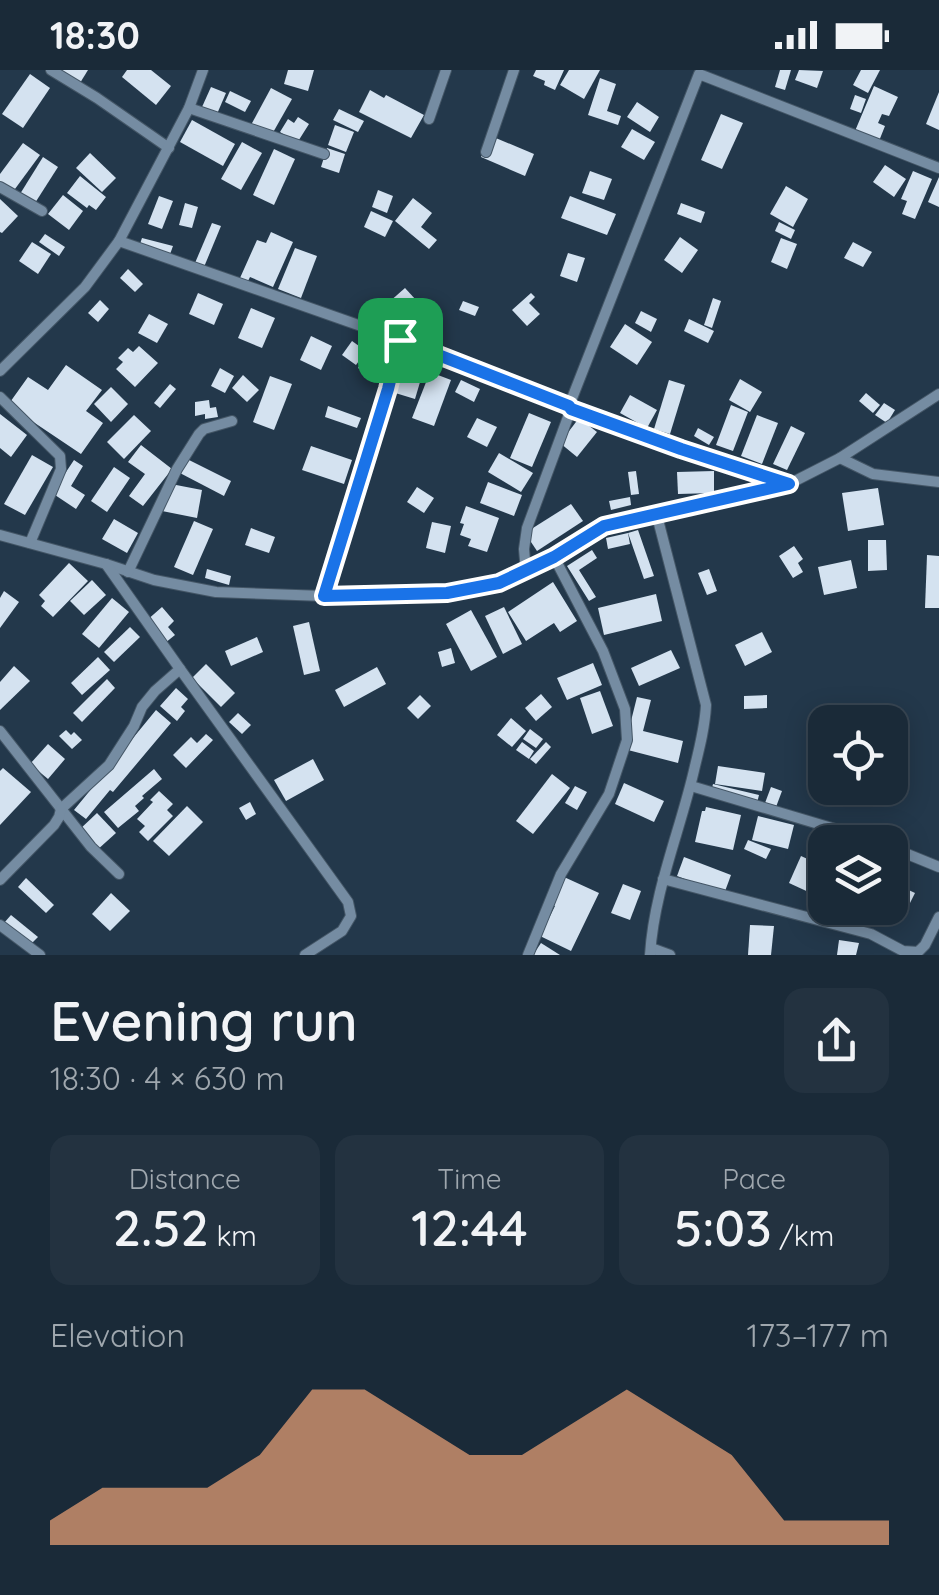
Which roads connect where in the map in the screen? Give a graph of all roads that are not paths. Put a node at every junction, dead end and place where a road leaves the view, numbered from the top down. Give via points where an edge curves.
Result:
1 (51, 70) edge
2 (204, 70) edge
3 (446, 70) edge
4 (514, 70) edge
5 (697, 71) edge
6 (189, 108) junction
7 (429, 119) dead end
8 (169, 148) junction
9 (486, 152) dead end
10 (324, 154) dead end
11 (939, 168) edge
12 (0, 187) edge
13 (42, 212) dead end
14 (120, 241) junction
15 (400, 340) junction
16 (0, 371) edge
17 (939, 394) edge
18 (0, 397) edge
19 (570, 407) junction
20 (232, 422) dead end
21 (840, 458) junction
22 (939, 482) edge
23 (789, 484) junction
24 (656, 516) junction
25 (0, 535) edge
26 (30, 543) junction
27 (554, 557) junction
28 (106, 564) junction
29 (128, 572) junction
30 (526, 572) junction
31 (324, 596) junction
32 (180, 669) junction
33 (1, 737) edge
34 (691, 786) junction
35 (61, 809) junction
36 (822, 825) edge
37 (908, 854) edge
38 (939, 867) edge
39 (119, 874) dead end
40 (663, 879) junction
41 (0, 880) edge
42 (939, 916) edge
43 (0, 925) edge
44 (651, 951) edge
45 (40, 955) edge
46 (305, 955) edge
47 (528, 955) edge
48 (670, 955) edge

1 - 8 street
2 - 6 street
3 - 7 street
4 - 9 street
5 - 11 street
5 - 19 street
6 - 8 street
6 - 10 street
8 - 14 street
12 - 13 street
14 - 15 street
14 - 16 street via 85,287
15 - 19 street
15 - 31 street
17 - 21 street
18 - 26 street via 60,456 62,469
19 - 23 street
19 - 30 street via 527,528
20 - 29 street via 199,434
21 - 22 street via 873,474
21 - 23 street
23 - 24 street
24 - 27 street via 604,526
24 - 34 street via 706,705
25 - 26 street
26 - 28 street
27 - 30 street
27 - 47 street via 603,651 626,709 627,740 609,794 561,874
28 - 29 street
28 - 32 street
29 - 31 street via 216,592
30 - 31 street via 447,593
32 - 35 street via 142,707 109,765
32 - 46 street via 348,902 351,916 342,930
33 - 35 street
34 - 36 street
34 - 40 street
35 - 39 street
35 - 41 street via 54,825
37 - 38 street
40 - 42 street via 871,934 910,952 925,944
40 - 44 street
43 - 45 street
44 - 48 street

